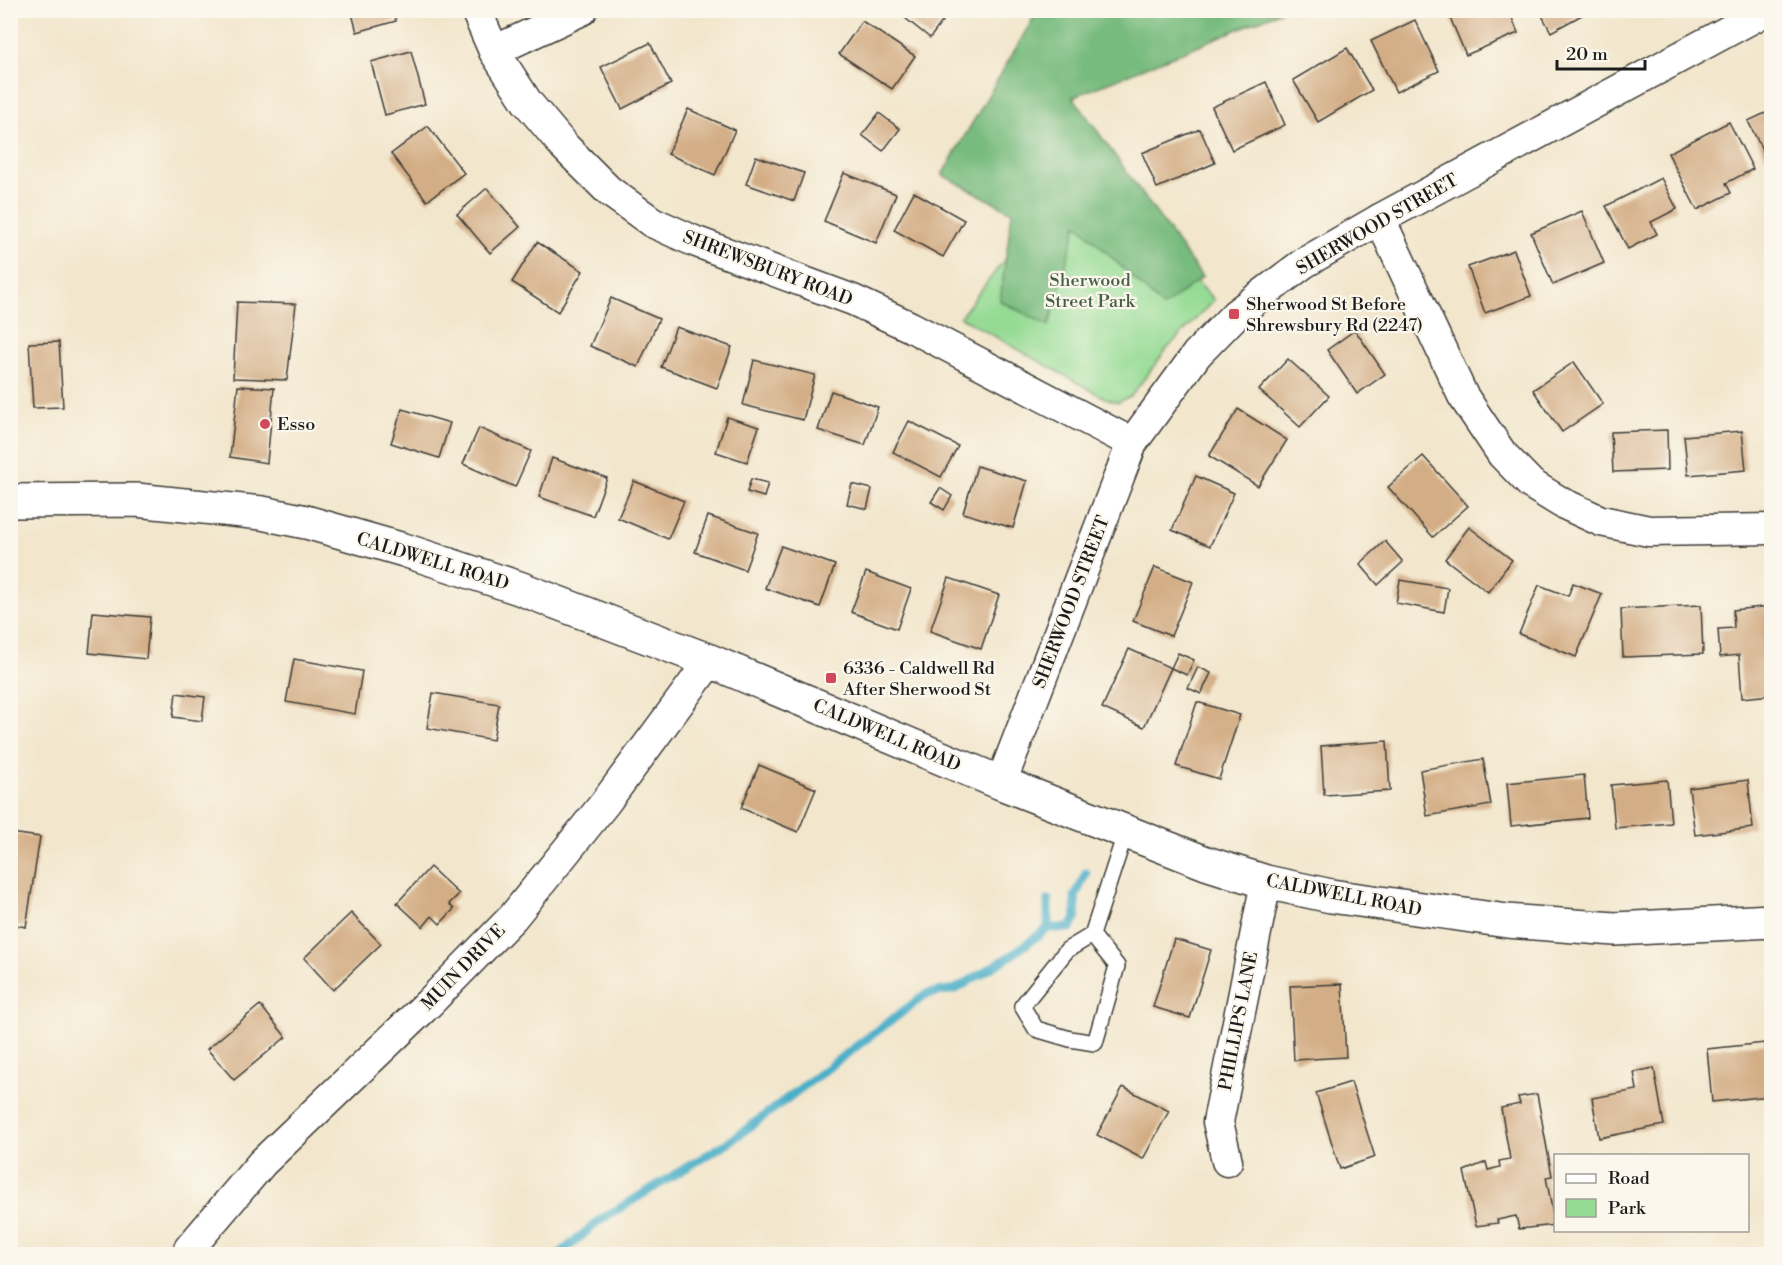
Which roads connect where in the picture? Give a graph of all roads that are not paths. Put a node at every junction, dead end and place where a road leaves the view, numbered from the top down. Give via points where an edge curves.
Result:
1 (476, 10) edge
2 (582, 10) edge
3 (1767, 10) edge
4 (494, 51) junction
5 (1380, 219) junction
6 (1132, 443) junction
7 (10, 501) edge
8 (1772, 529) edge
9 (710, 662) junction
10 (1001, 783) junction
11 (1126, 831) junction
12 (1266, 882) junction
13 (1772, 921) edge
14 (1092, 935) junction
15 (1227, 1161) dead end
16 (189, 1249) dead end

1 - 4 street, SHREWSBURY ROAD
2 - 4 street
3 - 5 street, SHERWOOD STREET
4 - 6 street, SHREWSBURY ROAD via 527,102 564,146 609,190 652,222 853,300
5 - 6 street, SHERWOOD STREET via 1304,263 1236,314 1197,354
5 - 8 street via 1463,396 1502,454 1531,484 1601,521 1649,531
6 - 10 street, SHERWOOD STREET
7 - 9 street, CALDWELL ROAD via 136,500 262,513 306,522 519,588
9 - 10 street, CALDWELL ROAD
9 - 16 street, MUIN DRIVE via 605,803 513,917 262,1163
10 - 11 street, CALDWELL ROAD
11 - 12 street, CALDWELL ROAD
11 - 14 lane
12 - 13 street, CALDWELL ROAD via 1330,896 1507,921 1615,929
12 - 15 street, PHILLIPS LANE via 1218,1122
14 - 14 lane via 1067,950 1022,1006 1036,1029 1095,1043 1118,966

